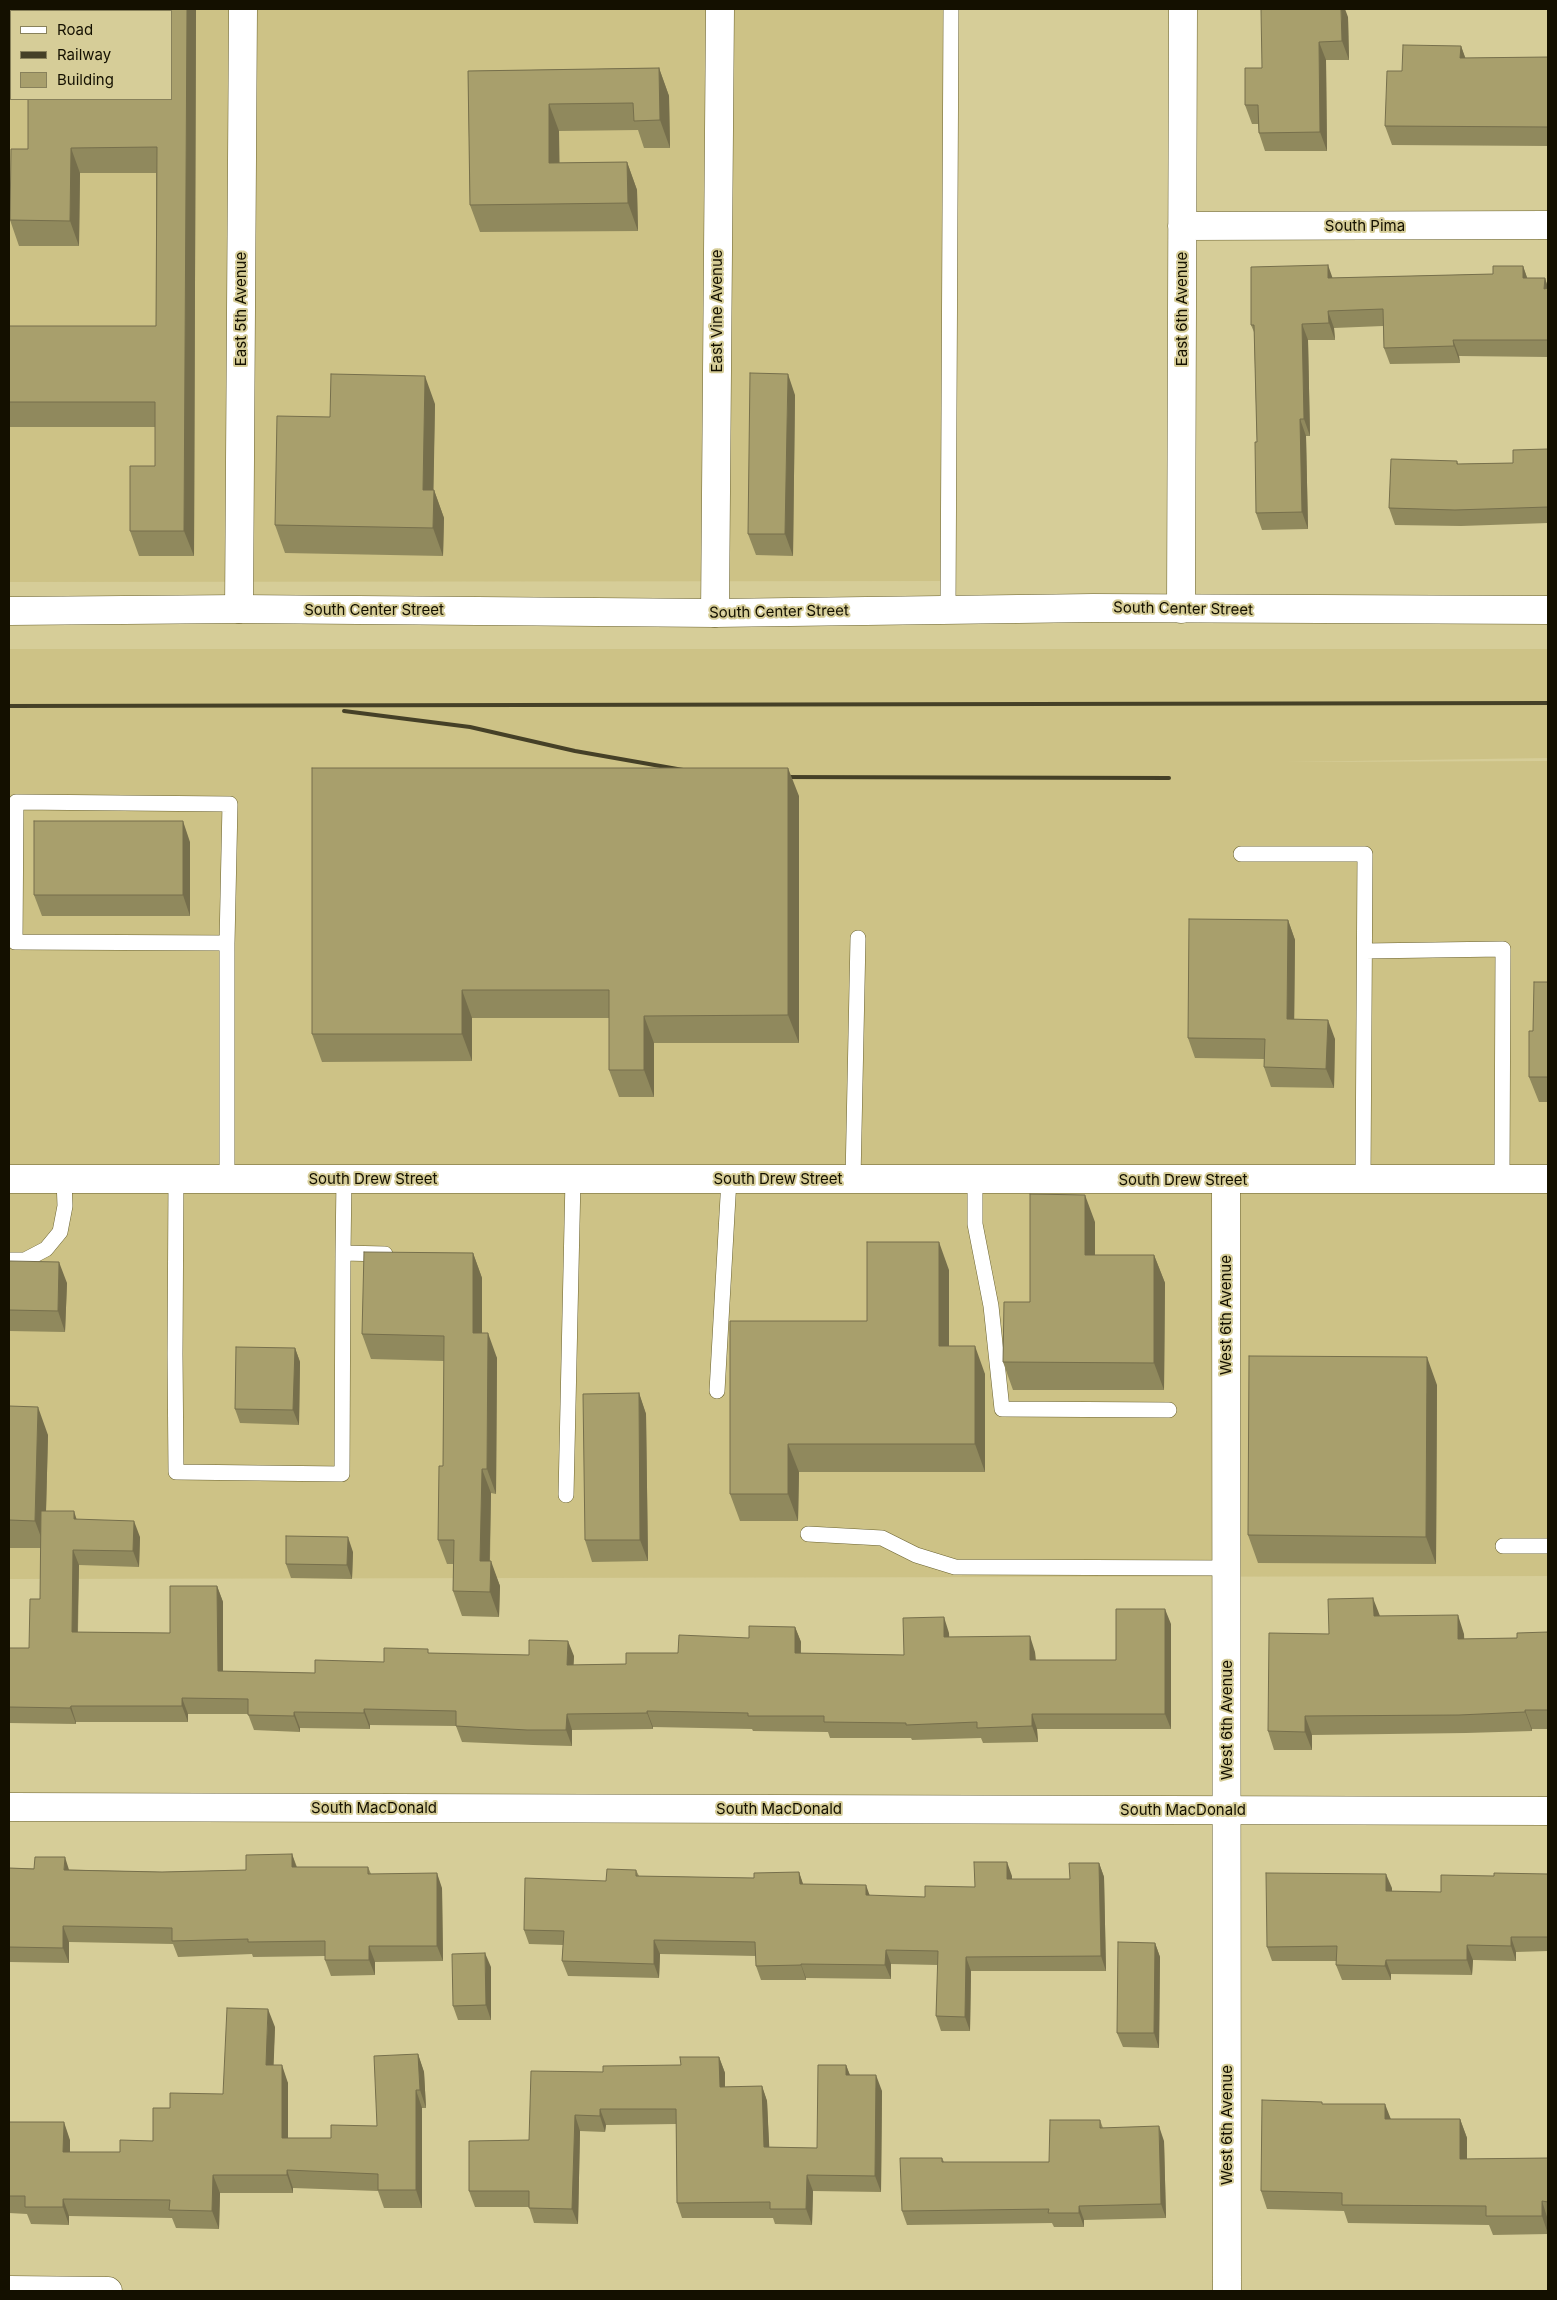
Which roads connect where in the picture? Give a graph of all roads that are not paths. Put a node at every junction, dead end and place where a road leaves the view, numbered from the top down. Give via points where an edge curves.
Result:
1 (243, 9) edge
2 (720, 9) edge
3 (951, 9) edge
4 (1183, 9) edge
5 (1548, 225) edge
6 (1182, 226) junction
7 (239, 609) junction
8 (948, 609) junction
9 (1181, 609) junction
10 (1548, 610) edge
11 (9, 611) edge
12 (715, 613) junction
13 (1241, 854) dead end
14 (858, 938) dead end
15 (227, 944) junction
16 (1365, 951) junction
17 (9, 1179) edge
18 (64, 1179) junction
19 (176, 1179) junction
20 (228, 1179) junction
21 (344, 1179) junction
22 (572, 1179) junction
23 (729, 1179) junction
24 (853, 1179) junction
25 (1363, 1179) junction
26 (1502, 1179) junction
27 (1548, 1179) edge
28 (975, 1180) junction
29 (1226, 1180) junction
30 (343, 1253) junction
31 (404, 1254) edge
32 (9, 1260) edge
33 (717, 1391) dead end
34 (1170, 1410) dead end
35 (566, 1495) dead end
36 (808, 1534) dead end
37 (1503, 1546) dead end
38 (1548, 1546) edge
39 (1226, 1568) junction
40 (9, 1807) edge
41 (1226, 1810) junction
42 (1548, 1811) edge
43 (9, 2290) edge
44 (108, 2291) edge
45 (1226, 2291) edge

1 - 7 street, East 5th Avenue
2 - 12 street, East Vine Avenue
3 - 8 lane
4 - 6 street, East 6th Avenue
5 - 6 street, South Pima
6 - 9 street, East 6th Avenue
7 - 11 street, South Center Street
7 - 12 street, South Center Street
8 - 9 street, South Center Street
8 - 12 street, South Center Street
9 - 10 street, South Center Street
13 - 16 lane via 1365,854
14 - 24 lane
15 - 15 lane via 230,804 16,802 15,942
15 - 20 lane
16 - 25 lane
16 - 26 lane via 1503,949
17 - 18 street, South Drew Street
18 - 19 street, South Drew Street
18 - 32 lane via 66,1206 60,1232 46,1249 24,1260
19 - 20 street, South Drew Street
19 - 30 lane via 176,1472 342,1474
20 - 21 street, South Drew Street
21 - 22 street, South Drew Street
21 - 30 lane
22 - 23 street, South Drew Street
22 - 35 lane
23 - 24 street, South Drew Street
23 - 33 lane
24 - 28 street, South Drew Street
25 - 26 street, South Drew Street
25 - 29 street, South Drew Street
26 - 27 street, South Drew Street
28 - 29 street, South Drew Street
28 - 34 lane via 975,1224 991,1306 1002,1409
29 - 39 street, West 6th Avenue
30 - 31 lane
36 - 39 lane via 882,1538 916,1555 955,1567
37 - 38 lane
39 - 41 street, West 6th Avenue
40 - 41 street, South MacDonald
41 - 42 street, South MacDonald
41 - 45 street, West 6th Avenue
43 - 44 street

